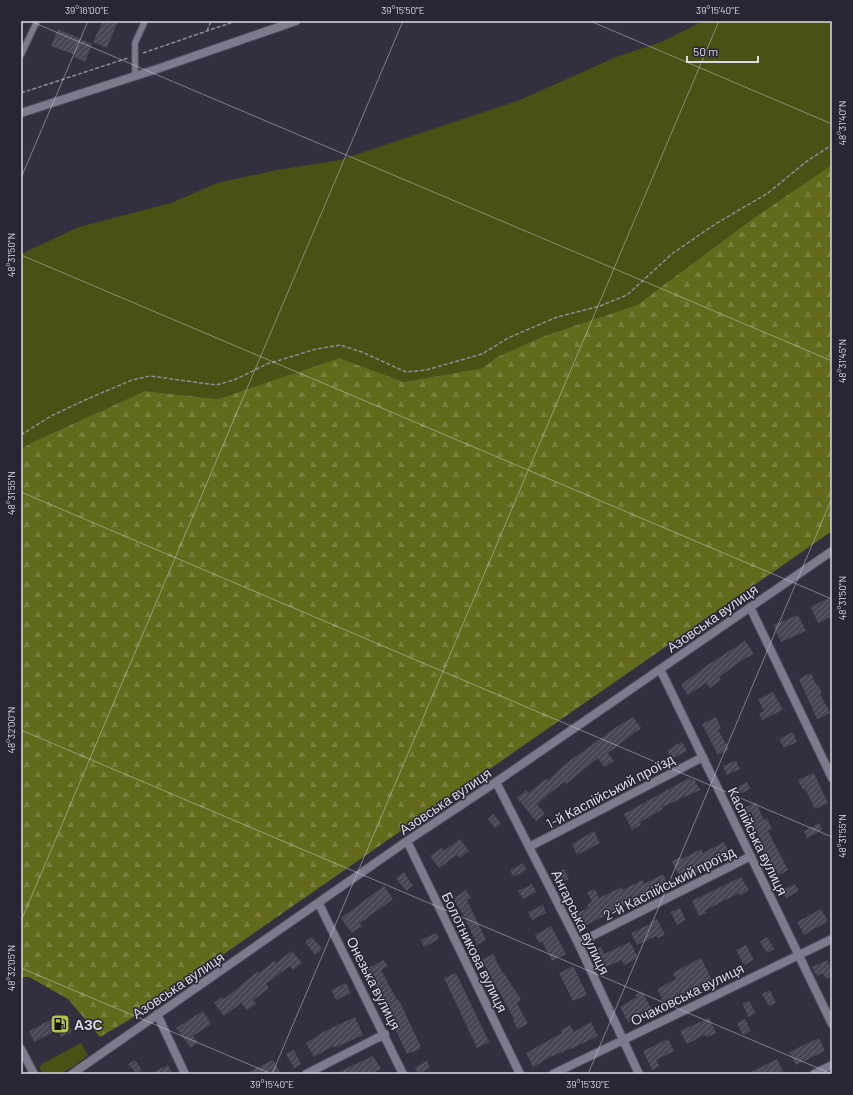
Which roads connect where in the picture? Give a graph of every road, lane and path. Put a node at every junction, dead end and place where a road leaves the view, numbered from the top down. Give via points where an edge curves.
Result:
1 (37, 21) edge
2 (145, 21) edge
3 (211, 21) edge
4 (236, 21) edge
5 (296, 21) edge
6 (207, 31) junction
7 (21, 55) edge
8 (134, 56) junction
9 (135, 76) junction
10 (21, 93) edge
11 (21, 112) edge
12 (832, 145) edge
13 (21, 435) edge
14 (832, 551) edge
15 (750, 608) junction
16 (660, 669) junction
17 (703, 757) junction
18 (832, 778) edge
19 (496, 782) junction
20 (407, 841) junction
21 (529, 848) junction
22 (751, 856) junction
23 (320, 904) junction
24 (832, 939) edge
25 (578, 943) junction
26 (798, 955) junction
27 (157, 1014) junction
28 (832, 1024) edge
29 (385, 1034) junction
30 (623, 1040) junction
31 (21, 1049) edge
32 (832, 1065) edge
33 (34, 1074) edge
34 (72, 1074) edge
35 (185, 1074) edge
36 (306, 1074) edge
37 (403, 1074) edge
38 (520, 1074) edge
39 (553, 1074) edge
40 (640, 1074) edge
41 (814, 1074) edge

1 - 7 lane
2 - 8 lane via 135,42
3 - 6 path
4 - 6 path
5 - 9 street
6 - 8 path
8 - 9 lane
8 - 10 path
9 - 11 street
12 - 13 path via 807,161 768,193 673,253 627,295 600,306 551,319 508,338 482,354 426,370 406,372 362,352 340,346 316,349 267,364 234,380 216,385 150,376 132,380 85,400 51,416
14 - 15 street, Азовська вулиця
15 - 16 street, Азовська вулиця
15 - 18 street
16 - 17 street, Каспійська вулиця
16 - 19 street, Азовська вулиця
17 - 21 street, 1-й Каспійський проїзд
17 - 22 street, Каспійська вулиця
19 - 20 street, Азовська вулиця
19 - 21 street, Ангарська вулиця
20 - 23 street, Азовська вулиця
20 - 38 street, Болотникова вулиця
21 - 25 street, Ангарська вулиця
22 - 25 street, 2-й Каспійський проїзд
22 - 26 street, Каспійська вулиця
23 - 27 street, Азовська вулиця
23 - 29 street, Онезька вулиця
24 - 26 street, Очаковська вулиця
25 - 30 street, Ангарська вулиця
26 - 28 street, Каспійська вулиця
26 - 30 street, Очаковська вулиця
27 - 34 street, Азовська вулиця
27 - 35 street
29 - 36 street
29 - 37 street, Онезька вулиця
30 - 39 street, Очаковська вулиця
30 - 40 street, Ангарська вулиця
31 - 33 street
32 - 41 street

